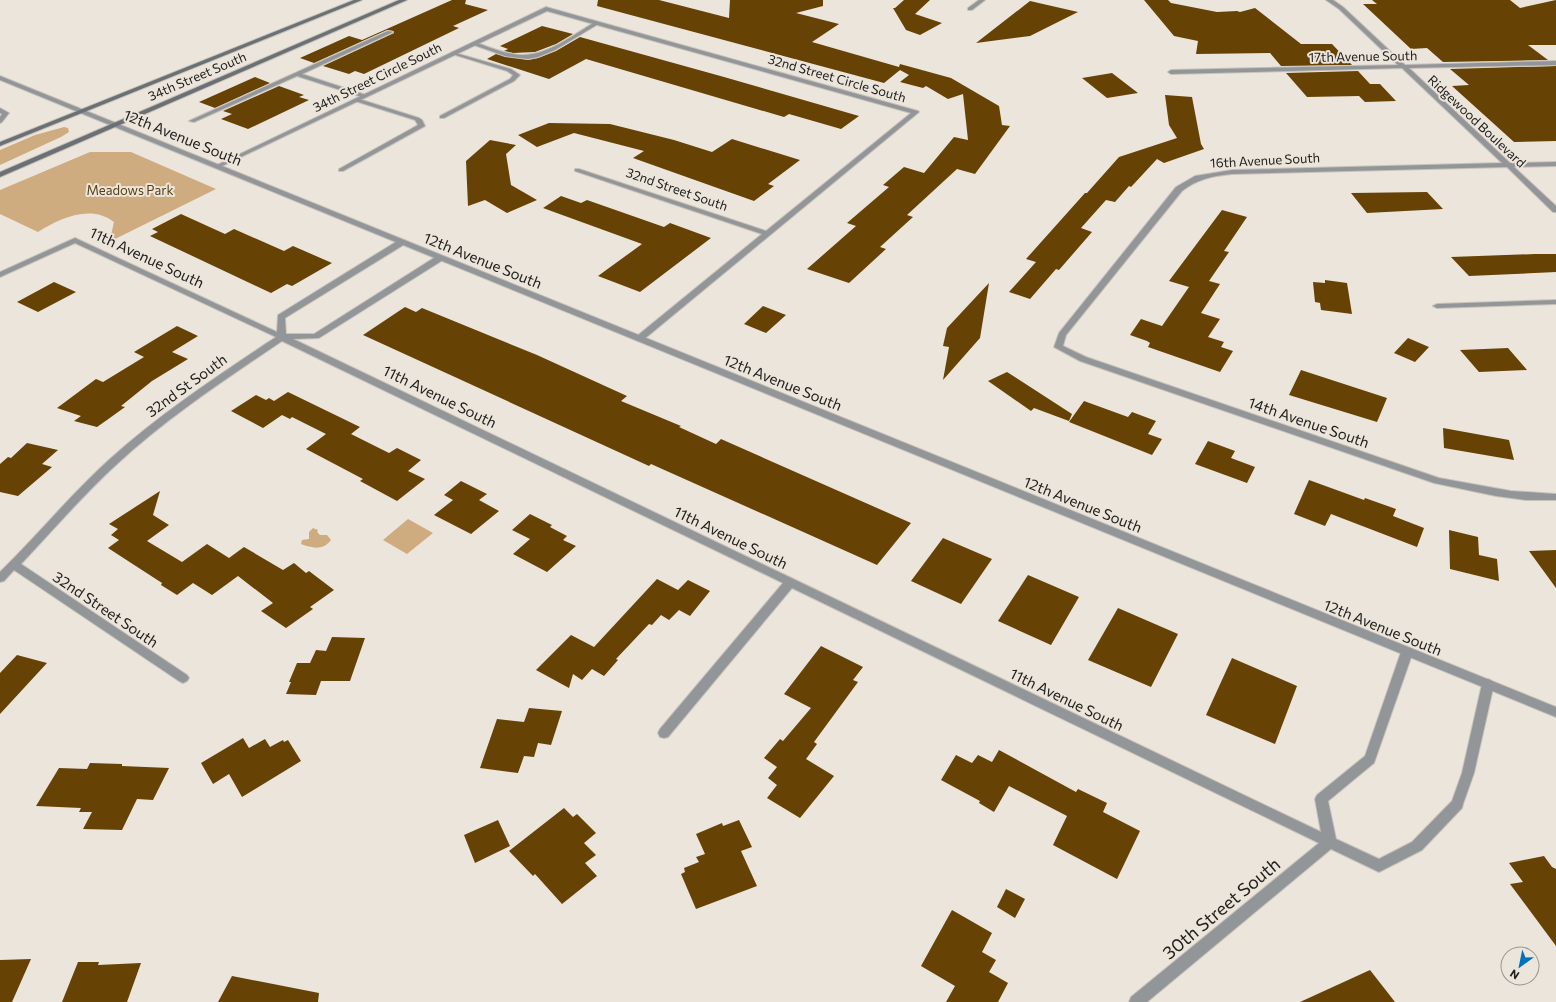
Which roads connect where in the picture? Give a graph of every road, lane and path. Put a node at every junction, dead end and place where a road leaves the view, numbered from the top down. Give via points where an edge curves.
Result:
1 (359, 0) edge
2 (404, 0) edge
3 (982, 0) edge
4 (1329, 0) edge
5 (970, 8) dead end
6 (546, 9) joint
7 (597, 23) junction
8 (390, 32) dead end
9 (474, 44) junction
10 (454, 53) junction
11 (1556, 63) edge
12 (1402, 66) junction
13 (1171, 72) dead end
14 (296, 74) junction
15 (0, 78) edge
16 (364, 96) junction
17 (357, 100) junction
18 (0, 110) edge
19 (82, 110) junction
20 (442, 117) dead end
21 (0, 121) edge
22 (192, 121) dead end
23 (116, 124) junction
24 (0, 144) edge
25 (1556, 164) edge
26 (1507, 165) junction
27 (218, 166) junction
28 (341, 170) dead end
29 (577, 170) dead end
30 (0, 175) edge
31 (1556, 210) edge
32 (768, 234) junction
33 (402, 242) junction
34 (440, 258) junction
35 (0, 275) edge
36 (1556, 302) edge
37 (1437, 306) dead end
38 (282, 337) junction
39 (640, 338) junction
40 (1058, 347) joint
41 (1556, 497) edge
42 (14, 565) junction
43 (0, 578) edge
44 (790, 582) junction
45 (1407, 652) junction
46 (183, 678) dead end
47 (1488, 684) junction
48 (1556, 712) edge
49 (664, 733) dead end
50 (1330, 842) junction
51 (1136, 1002) edge

1 - 19 main road, 34th Street South
2 - 23 main road, 34th Street South
3 - 5 street
4 - 12 street, Ridgewood Boulevard via 1341,8
6 - 7 street, 32nd Street Circle South
6 - 9 street, 34th Street Circle South
7 - 9 street via 540,55 528,58
7 - 32 street, 32nd Street Circle South via 916,112
8 - 14 street
9 - 10 street, 34th Street Circle South
10 - 16 street, 34th Street Circle South
10 - 20 street via 509,70 517,75
11 - 12 street, 17th Avenue South
12 - 13 street, 17th Avenue South
12 - 26 street, Ridgewood Boulevard
14 - 16 street
14 - 22 street
15 - 19 street, 12th Avenue South
16 - 17 street, 34th Street Circle South
17 - 27 street, 34th Street Circle South
17 - 28 street via 417,119 422,126
18 - 21 street via 6,113
19 - 23 street, 12th Avenue South
19 - 24 main road, 34th Street South
23 - 27 street, 12th Avenue South
23 - 30 main road, 34th Street South
25 - 26 street, 16th Avenue South
26 - 31 street, Ridgewood Boulevard
26 - 40 street, 16th Avenue South via 1232,172 1207,174 1188,180 1062,335
27 - 33 street, 12th Avenue South
29 - 32 street, 32nd Street South
32 - 39 street, 32nd Street Circle South
33 - 34 street, 12th Avenue South
33 - 38 street via 282,317
34 - 38 street via 316,336
34 - 39 street, 12th Avenue South
35 - 38 street, 11th Avenue South via 75,240
36 - 37 street
38 - 42 street, 32nd St South via 161,420 113,462
38 - 44 street, 11th Avenue South
39 - 45 street, 12th Avenue South
40 - 41 street, 14th Avenue South via 1084,359 1437,481 1486,492
42 - 43 street, 32nd St South
42 - 46 street, 32nd Street South
44 - 49 street, 11th Avenue South
44 - 50 street, 11th Avenue South
45 - 47 street, 12th Avenue South
45 - 50 street via 1370,759 1321,799
47 - 48 street, 12th Avenue South
47 - 50 street via 1468,773 1457,804 1416,846 1380,866
50 - 51 street, 30th Street South

